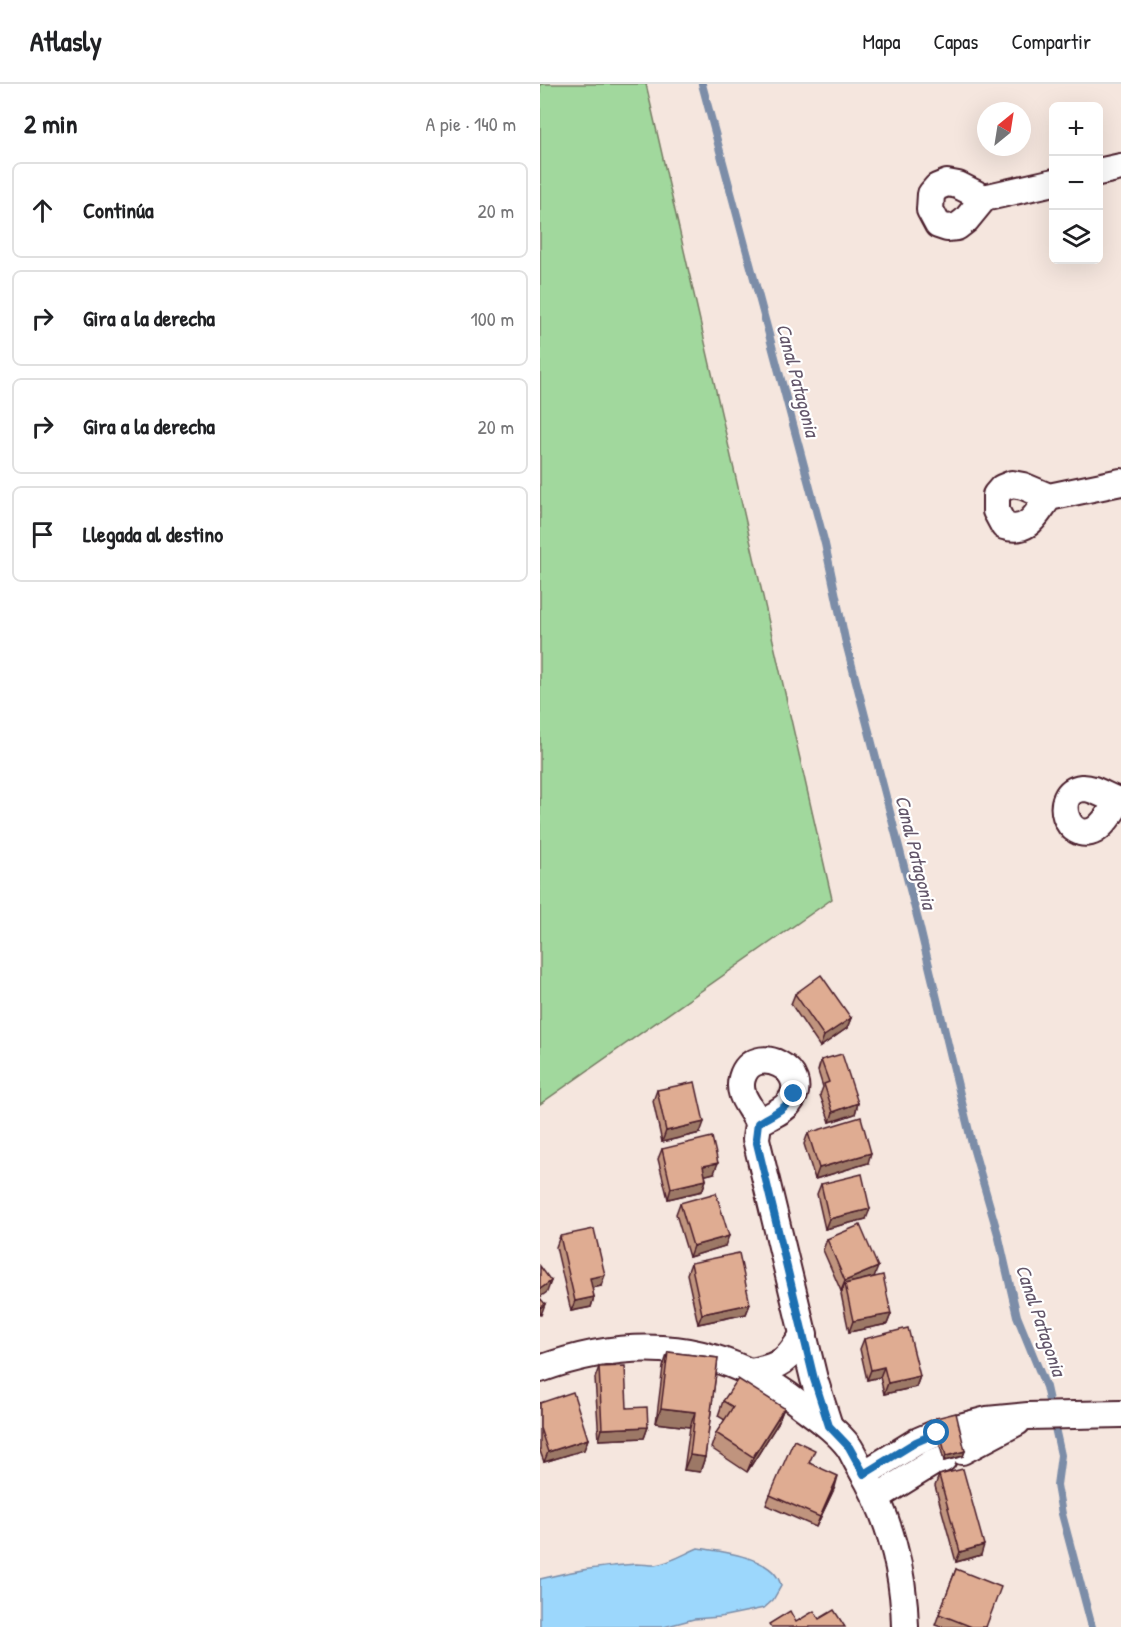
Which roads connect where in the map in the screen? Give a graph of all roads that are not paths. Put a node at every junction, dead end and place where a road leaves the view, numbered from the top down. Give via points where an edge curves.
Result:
1 (1121, 167) edge
2 (1103, 171) edge
3 (1049, 183) edge
4 (984, 198) dead end
5 (1121, 482) edge
6 (1049, 497) dead end
7 (758, 1123) dead end
8 (804, 1334) junction
9 (540, 1369) edge
10 (751, 1372) junction
11 (1111, 1414) edge
12 (829, 1426) junction
13 (950, 1443) junction
14 (864, 1474) junction
15 (877, 1497) junction
16 (901, 1621) edge

1 - 2 street
3 - 4 street
5 - 6 street
7 - 8 street via 756,1139
8 - 10 street via 784,1361 773,1368
8 - 12 street
9 - 10 street via 592,1353 655,1348 709,1356
10 - 12 street
11 - 13 street via 1028,1416
12 - 14 street via 849,1447
13 - 14 street via 916,1442
13 - 15 street via 932,1463
14 - 15 street
15 - 16 street via 894,1547

